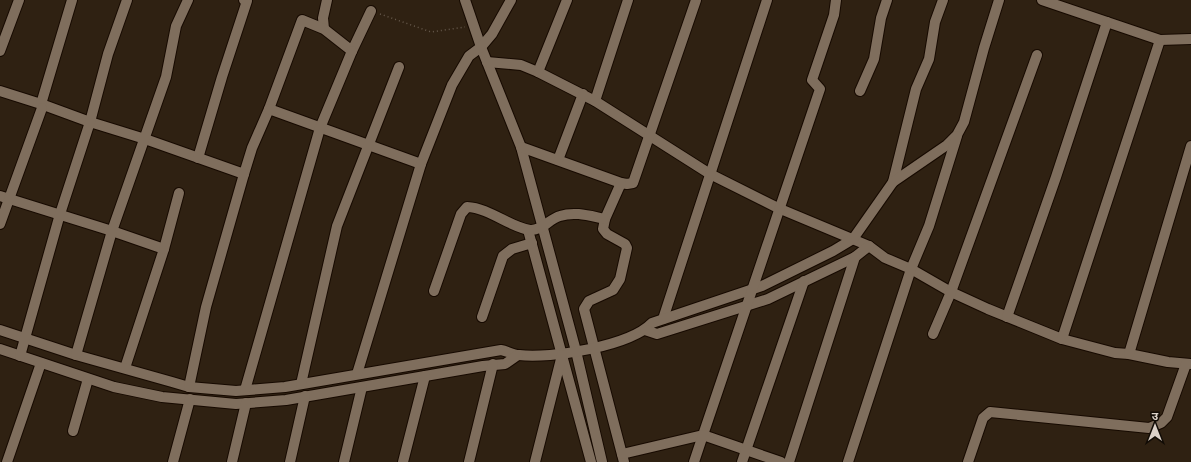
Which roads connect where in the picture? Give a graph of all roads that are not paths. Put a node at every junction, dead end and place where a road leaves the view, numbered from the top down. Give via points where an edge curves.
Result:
1 (19, 0) edge
2 (72, 0) edge
3 (126, 0) edge
4 (188, 0) edge
5 (244, 0) edge
6 (327, 0) edge
7 (465, 0) edge
8 (510, 0) edge
9 (567, 0) edge
10 (628, 0) edge
11 (696, 0) edge
12 (767, 0) edge
13 (836, 0) edge
14 (887, 0) edge
15 (943, 0) edge
16 (999, 0) edge
17 (1042, 0) edge
18 (371, 11) road end
19 (1107, 22) junction
20 (324, 29) junction
21 (1160, 40) junction
22 (1191, 40) edge
23 (481, 47) junction
24 (0, 51) edge
25 (352, 51) junction
26 (1037, 55) dead end
27 (488, 62) junction
28 (399, 67) dead end
29 (538, 72) junction
30 (0, 91) edge
31 (860, 91) dead end
32 (583, 94) junction
33 (595, 101) junction
34 (42, 106) junction
35 (269, 109) junction
36 (90, 122) junction
37 (320, 128) junction
38 (649, 136) junction
39 (957, 136) junction
40 (145, 139) junction
41 (369, 145) junction
42 (1191, 146) edge
43 (521, 147) junction
44 (198, 158) junction
45 (558, 160) junction
46 (420, 164) junction
47 (244, 174) junction
48 (710, 174) junction
49 (893, 182) junction
50 (621, 183) junction
51 (179, 193) dead end
52 (4, 197) edge
53 (778, 208) junction
54 (60, 214) junction
55 (605, 219) junction
56 (0, 224) edge
57 (542, 227) junction
58 (528, 230) junction
59 (112, 231) junction
60 (853, 238) junction
61 (532, 243) junction
62 (869, 246) junction
63 (164, 249) junction
64 (855, 257) junction
65 (911, 269) junction
66 (804, 281) junction
67 (753, 289) junction
68 (434, 290) dead end
69 (951, 292) junction
70 (747, 306) junction
71 (482, 317) dead end
72 (1007, 317) junction
73 (663, 319) junction
74 (0, 330) edge
75 (645, 330) junction
76 (933, 334) dead end
77 (26, 339) junction
78 (1062, 339) junction
79 (0, 349) edge
80 (594, 349) junction
81 (576, 351) junction
82 (562, 353) junction
83 (1128, 354) junction
84 (76, 355) junction
85 (518, 355) junction
86 (20, 356) junction
87 (41, 363) junction
88 (493, 364) junction
89 (1189, 364) edge
90 (125, 368) junction
91 (357, 374) junction
92 (424, 376) junction
93 (88, 379) junction
94 (301, 384) junction
95 (189, 387) junction
96 (362, 387) junction
97 (245, 390) junction
98 (305, 396) junction
99 (190, 399) junction
100 (246, 403) junction
101 (73, 431) dead end
102 (703, 435) junction
103 (746, 450) junction
104 (623, 458) edge
105 (7, 462) edge
106 (173, 462) edge
107 (232, 462) edge
108 (290, 462) edge
109 (344, 462) edge
110 (403, 462) edge
111 (469, 462) edge
112 (534, 462) edge
113 (591, 462) edge
114 (602, 462) edge
115 (694, 462) edge
116 (742, 462) edge
117 (781, 462) edge
118 (789, 462) edge
119 (848, 462) edge
120 (968, 462) edge

1 - 24 street
2 - 34 street
3 - 36 street
4 - 40 street via 176,26 166,77
5 - 44 street via 247,1
6 - 20 street via 323,18
7 - 23 street
8 - 23 street via 492,34
9 - 29 street
10 - 33 street
11 - 38 street
12 - 48 street
13 - 53 street via 834,15 812,80 820,89
14 - 31 street via 874,59
15 - 49 street via 935,22 929,59 916,89
16 - 39 street via 964,122
17 - 19 street
18 - 25 street
19 - 21 street
19 - 72 street
20 - 25 street
20 - 35 street via 302,20
21 - 22 street
21 - 78 street
23 - 27 street
23 - 46 street via 469,56 452,85
25 - 37 street
26 - 69 street
27 - 29 street via 521,65
27 - 43 street
28 - 41 street
29 - 32 street
30 - 34 street
32 - 33 street
32 - 45 street
33 - 38 street
34 - 36 street
34 - 52 street
35 - 37 street
35 - 47 street
36 - 40 street
36 - 54 street
37 - 41 street
37 - 97 street
38 - 48 street
38 - 50 street via 633,183
39 - 49 street
39 - 65 street via 929,226
40 - 44 street
40 - 59 street
41 - 46 street
41 - 94 street via 337,226
42 - 83 street
43 - 45 street
43 - 57 street
44 - 47 street
45 - 50 street
46 - 91 street
47 - 95 street via 206,307
48 - 53 street
48 - 73 street
49 - 60 street
50 - 55 street
51 - 63 street
52 - 54 street
52 - 56 street
53 - 60 street
53 - 67 street
54 - 59 street
54 - 77 street
55 - 57 street via 585,214 570,214 559,216
55 - 80 street via 603,229 627,248 614,290 589,301 584,309
57 - 58 street
57 - 81 street
58 - 61 street
58 - 68 street via 476,208 466,207 461,214
59 - 63 street
59 - 84 street
60 - 62 street
60 - 67 street via 833,251
61 - 71 street via 512,249 502,256
61 - 82 street
62 - 64 street
62 - 65 street via 885,258
63 - 90 street
64 - 66 street
64 - 118 street
65 - 69 street
65 - 119 street
66 - 70 street via 768,299
66 - 103 street
67 - 70 street
67 - 73 street
69 - 72 street
69 - 76 street
70 - 75 street via 657,334
70 - 102 street
72 - 78 street
73 - 75 street via 652,323
74 - 77 street
75 - 80 street
77 - 84 street
77 - 86 street
78 - 83 street
79 - 86 street
80 - 81 street
80 - 104 street
81 - 82 street
81 - 114 street
82 - 85 street
82 - 112 street
82 - 113 street
83 - 89 street
84 - 90 street
85 - 88 street via 505,364
85 - 91 street via 501,350
86 - 87 street
87 - 93 street
87 - 105 street
88 - 92 street
88 - 111 street
89 - 120 street via 1167,417 1161,423 1149,428 990,412 983,418
90 - 95 street
91 - 94 street
92 - 96 street
92 - 110 street
93 - 99 street via 155,396
93 - 101 street
94 - 97 street
95 - 97 street
96 - 98 street
96 - 109 street
98 - 100 street
98 - 108 street
99 - 100 street
99 - 106 street
100 - 107 street
102 - 103 street
102 - 104 street
102 - 115 street
103 - 116 street
103 - 117 street

